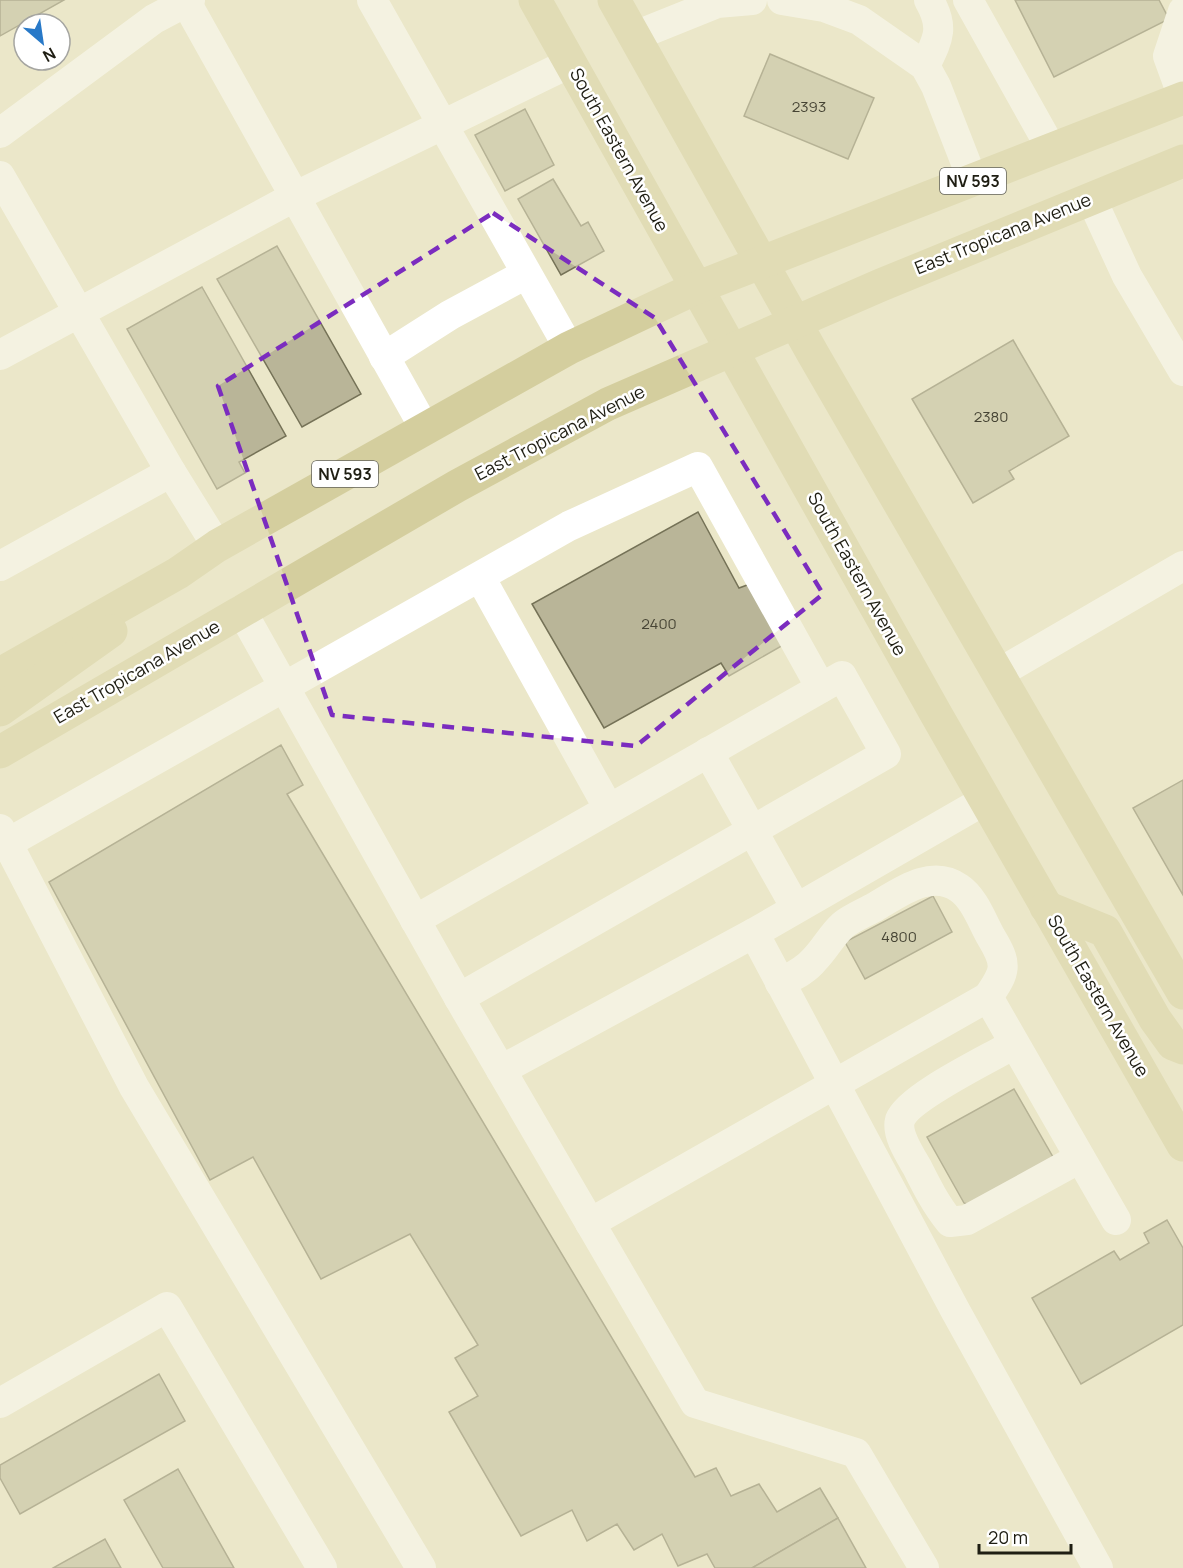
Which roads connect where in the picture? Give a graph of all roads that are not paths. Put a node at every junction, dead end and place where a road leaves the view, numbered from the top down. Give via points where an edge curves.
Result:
1 (372, 0) edge
2 (535, 0) edge
3 (614, 0) edge
4 (752, 0) edge
5 (782, 0) edge
6 (929, 0) edge
7 (968, 0) edge
8 (188, 1) edge
9 (704, 4) edge
10 (1183, 11) edge
11 (635, 36) junction
12 (570, 63) junction
13 (925, 66) junction
14 (1183, 98) edge
15 (442, 124) junction
16 (0, 134) edge
17 (1052, 150) junction
18 (1183, 161) edge
19 (0, 176) edge
20 (973, 181) junction
21 (294, 197) junction
22 (1091, 198) junction
23 (762, 263) junction
24 (526, 274) junction
25 (696, 288) junction
26 (78, 311) junction
27 (796, 323) junction
28 (568, 348) junction
29 (732, 351) junction
30 (0, 355) edge
31 (384, 357) junction
32 (1183, 370) edge
33 (425, 429) junction
34 (171, 472) junction
35 (217, 546) junction
36 (0, 566) edge
37 (1183, 566) edge
38 (178, 573) junction
39 (480, 577) junction
40 (241, 610) junction
41 (999, 673) junction
42 (0, 674) edge
43 (284, 686) junction
44 (821, 688) junction
45 (0, 710) edge
46 (0, 752) edge
47 (708, 752) junction
48 (985, 800) junction
49 (609, 809) junction
50 (752, 831) junction
51 (3, 836) edge
52 (1046, 907) junction
53 (796, 908) junction
54 (415, 920) junction
55 (754, 933) junction
56 (780, 983) junction
57 (1183, 993) edge
58 (988, 997) junction
59 (459, 998) junction
60 (1014, 1044) junction
61 (1183, 1048) edge
62 (501, 1070) junction
63 (834, 1083) junction
64 (1183, 1145) edge
65 (1080, 1158) junction
66 (1116, 1220) dead end
67 (590, 1223) junction
68 (0, 1403) edge
69 (322, 1568) edge
70 (421, 1568) edge
71 (924, 1568) edge
72 (1098, 1568) edge

1 - 15 lane
2 - 12 main road, South Eastern Avenue
3 - 11 main road
4 - 9 lane
5 - 13 lane via 859,20
6 - 13 lane via 939,28
7 - 17 lane
8 - 16 lane via 154,19
8 - 21 lane
9 - 11 lane
10 - 14 lane via 1168,56
11 - 23 main road
12 - 15 lane
12 - 25 main road, South Eastern Avenue
13 - 20 lane
14 - 17 main road, NV 593
15 - 21 lane
15 - 24 lane
17 - 20 main road, NV 593
18 - 22 main road, East Tropicana Avenue
19 - 26 lane
20 - 23 main road, NV 593
21 - 26 lane
21 - 31 lane
22 - 27 main road, East Tropicana Avenue
22 - 32 lane via 1127,276
23 - 25 main road, NV 593
23 - 27 main road
24 - 28 lane
24 - 31 lane
25 - 28 main road, NV 593
25 - 29 main road, South Eastern Avenue
26 - 30 lane
26 - 34 lane
27 - 29 main road, East Tropicana Avenue
27 - 41 main road
28 - 33 main road, NV 593
29 - 40 main road, East Tropicana Avenue via 608,404
29 - 48 main road, South Eastern Avenue
31 - 33 lane
33 - 35 main road, NV 593
34 - 35 lane
34 - 36 lane
35 - 38 main road, NV 593
37 - 41 lane
38 - 42 main road, NV 593
38 - 45 main road via 128,618
39 - 43 lane
39 - 44 lane via 569,526 698,466
39 - 49 lane
40 - 43 lane
40 - 46 main road, East Tropicana Avenue
41 - 57 main road
43 - 51 lane
43 - 54 lane
44 - 47 lane
44 - 50 lane via 842,676 886,754
47 - 49 lane
47 - 50 lane
48 - 52 main road, South Eastern Avenue
48 - 53 lane
49 - 54 lane
50 - 53 lane
50 - 59 lane
51 - 70 lane via 134,1087
52 - 61 main road via 1105,931 1155,1019 1173,1044
52 - 64 main road, South Eastern Avenue
53 - 55 lane
54 - 59 lane
55 - 56 lane
55 - 62 lane
56 - 58 lane via 804,970 846,923 908,888 940,881 957,886 968,895 1003,957 1003,975
56 - 63 lane
58 - 60 lane
58 - 63 lane
59 - 62 lane
60 - 65 lane
60 - 65 lane via 931,1091 908,1107 899,1122 902,1139 937,1207 950,1222 967,1220
62 - 67 lane
63 - 67 lane
63 - 72 lane
65 - 66 lane
67 - 71 lane via 695,1403 856,1453
68 - 69 lane via 167,1307

